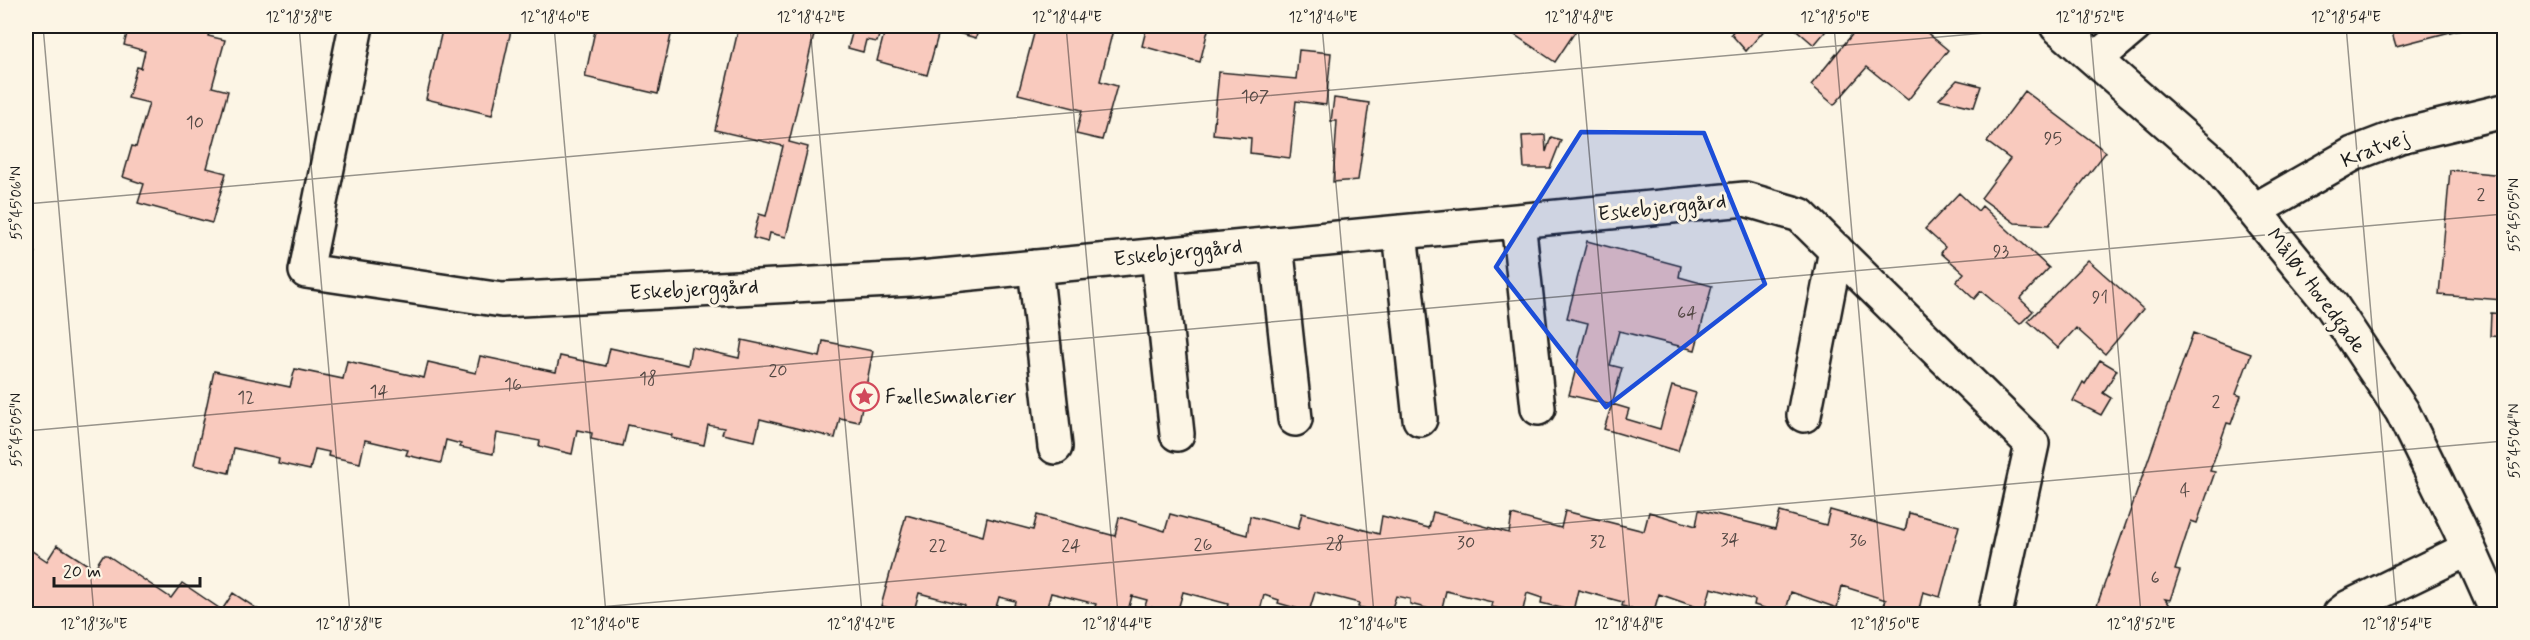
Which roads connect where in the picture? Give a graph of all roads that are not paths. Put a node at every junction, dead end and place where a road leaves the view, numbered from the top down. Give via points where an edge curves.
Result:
1 (356, 26) edge
2 (2057, 26) edge
3 (2135, 26) edge
4 (2097, 58) junction
5 (2505, 111) edge
6 (2254, 210) junction
7 (1518, 221) junction
8 (1400, 232) junction
9 (1276, 244) junction
10 (1836, 250) junction
11 (1158, 256) junction
12 (1035, 267) junction
13 (1538, 408) dead end
14 (1804, 415) dead end
15 (1295, 419) dead end
16 (1420, 419) dead end
17 (1177, 434) dead end
18 (1055, 447) dead end
19 (2468, 549) junction
20 (1995, 615) edge
21 (2340, 615) edge
22 (2498, 615) edge

1 - 12 street, Eskebjerggård via 306,272 502,300 910,279
2 - 4 street, Måløv Hovedgade
3 - 4 street
4 - 6 street, Måløv Hovedgade via 2217,166
5 - 6 street, Kratvej via 2400,136 2353,154
6 - 19 street, Måløv Hovedgade via 2332,306 2402,411
7 - 8 street, Eskebjerggård
7 - 10 street, Eskebjerggård via 1746,199 1800,215
7 - 13 street
8 - 9 street, Eskebjerggård
8 - 16 street
9 - 11 street, Eskebjerggård
9 - 15 street
10 - 14 street
10 - 20 street, Eskebjerggård via 2032,444
11 - 12 street, Eskebjerggård
11 - 17 street
12 - 18 street
19 - 21 street
19 - 22 street, Måløv Hovedgade

